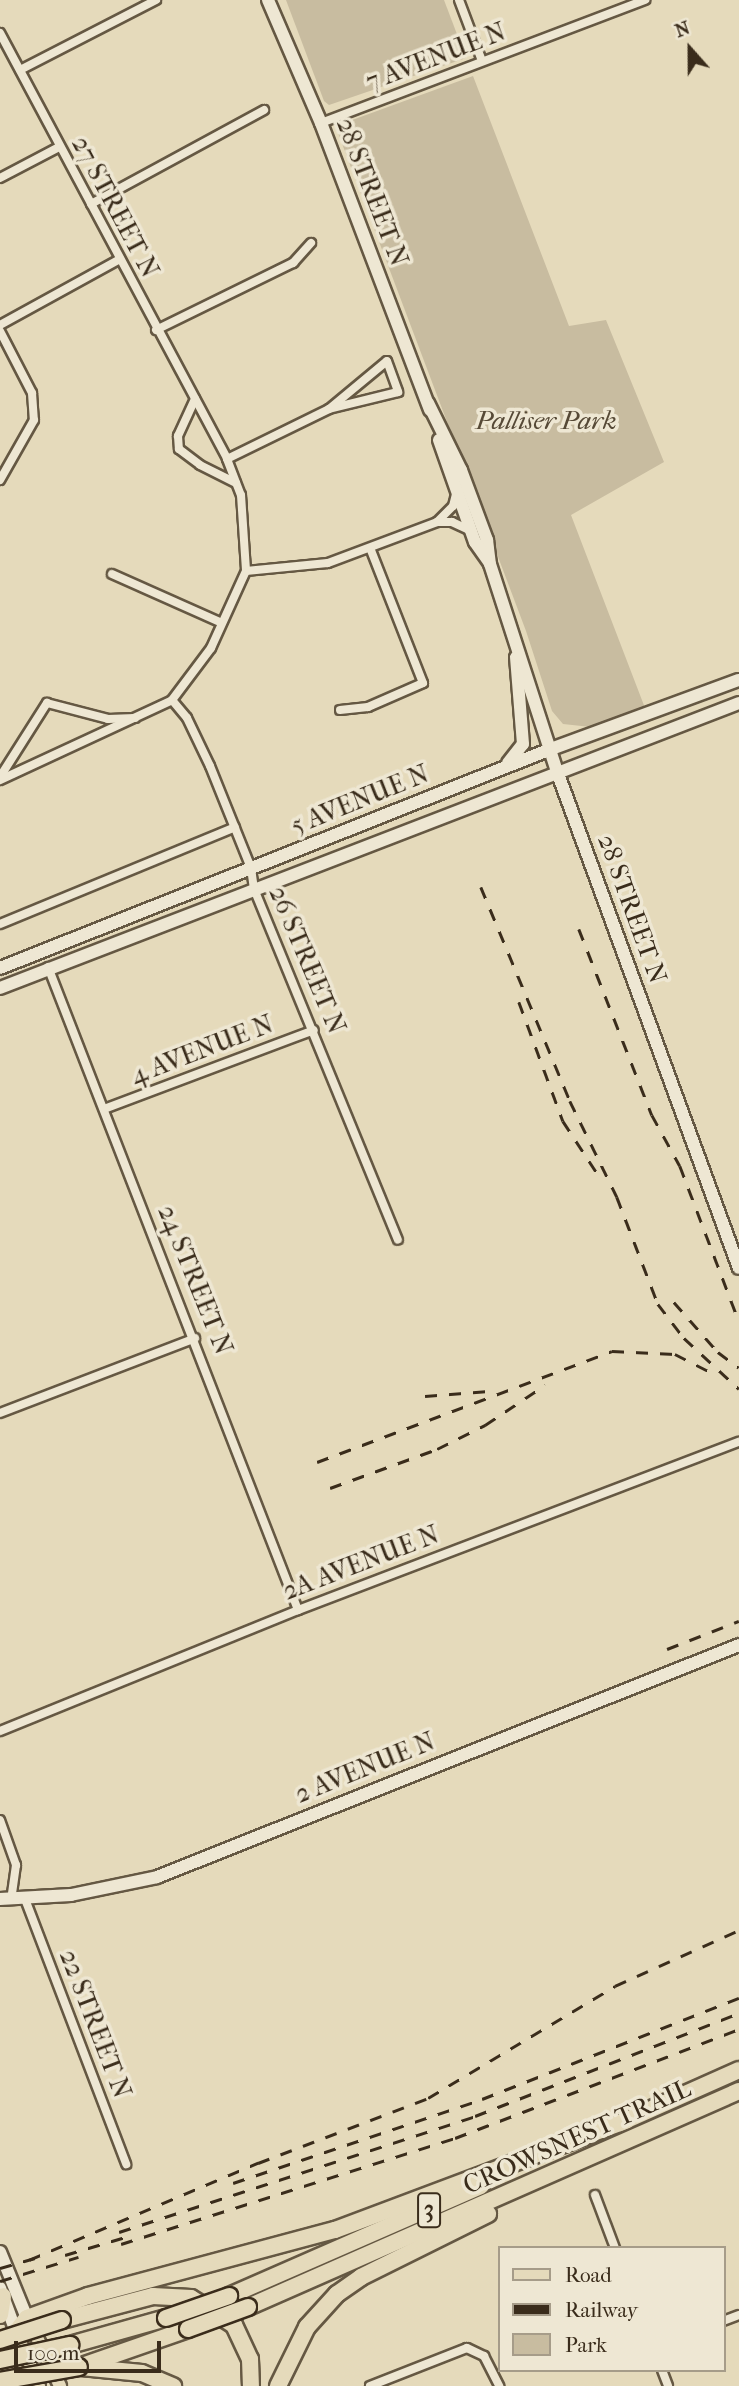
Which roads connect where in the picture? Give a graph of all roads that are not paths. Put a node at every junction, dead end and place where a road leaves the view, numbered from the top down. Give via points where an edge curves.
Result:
1 (156, 0) edge
2 (268, 0) edge
3 (459, 0) edge
4 (645, 0) edge
5 (0, 33) edge
6 (482, 61) junction
7 (20, 70) junction
8 (264, 110) dead end
9 (321, 123) junction
10 (59, 147) junction
11 (0, 178) edge
12 (91, 204) junction
13 (311, 243) dead end
14 (120, 259) junction
15 (0, 325) edge
16 (156, 330) junction
17 (0, 331) edge
18 (195, 399) junction
19 (428, 403) junction
20 (329, 409) junction
21 (227, 459) junction
22 (0, 480) edge
23 (236, 483) junction
24 (457, 492) junction
25 (437, 522) junction
26 (471, 531) junction
27 (370, 548) junction
28 (489, 564) junction
29 (246, 571) junction
30 (112, 573) dead end
31 (220, 622) junction
32 (513, 629) junction
33 (739, 680) edge
34 (172, 700) junction
35 (739, 704) edge
36 (340, 710) dead end
37 (140, 717) junction
38 (551, 749) junction
39 (496, 771) junction
40 (558, 774) junction
41 (0, 779) edge
42 (235, 827) junction
43 (251, 868) junction
44 (254, 889) junction
45 (0, 924) edge
46 (48, 967) junction
47 (0, 968) edge
48 (0, 988) edge
49 (314, 1030) junction
50 (104, 1109) junction
51 (398, 1240) dead end
52 (739, 1268) edge
53 (195, 1338) junction
54 (0, 1413) edge
55 (739, 1442) edge
56 (298, 1609) junction
57 (739, 1646) edge
58 (0, 1731) edge
59 (0, 1819) edge
60 (6, 1899) edge
61 (26, 1899) junction
62 (739, 2070) edge
63 (739, 2091) edge
64 (627, 2120) junction
65 (636, 2138) junction
66 (126, 2164) dead end
67 (594, 2195) dead end
68 (614, 2246) edge
69 (0, 2252) edge
70 (2, 2292) edge
71 (0, 2315) edge
72 (27, 2318) junction
73 (16, 2332) junction
74 (0, 2340) edge
75 (0, 2360) edge
76 (79, 2367) junction
77 (0, 2381) edge
78 (39, 2386) edge
79 (60, 2386) edge
80 (173, 2386) edge
81 (251, 2386) edge
82 (278, 2386) edge
83 (370, 2386) edge
84 (499, 2386) edge

1 - 7 street
2 - 9 main road, 28 STREET N
3 - 6 street
4 - 6 street, 7 AVENUE N
5 - 7 street, 27 STREET N
6 - 9 street, 7 AVENUE N
7 - 10 street, 27 STREET N
8 - 12 street via 219,139
9 - 19 main road, 28 STREET N
10 - 11 street
10 - 12 street, 27 STREET N
12 - 14 street, 27 STREET N
13 - 16 street via 293,262
14 - 15 street
14 - 16 street, 27 STREET N
16 - 18 street, 27 STREET N
17 - 22 street via 32,393 34,419
18 - 21 street, 27 STREET N
18 - 23 street via 178,436 179,449 200,466
19 - 24 main road, 28 STREET N
19 - 28 main road, 28 STREET N via 461,470 487,540
20 - 20 street via 398,393 387,361 338,401
20 - 21 street
21 - 23 street, 27 STREET N
23 - 29 street, 27 STREET N
24 - 25 street via 453,506
24 - 26 main road, 28 STREET N
25 - 26 street via 452,522
25 - 27 street
26 - 28 main road, 28 STREET N
27 - 29 street via 328,563
27 - 36 street via 423,683 368,707
28 - 32 main road, 28 STREET N
29 - 31 street
30 - 31 street
31 - 34 street via 211,648
32 - 38 main road, 28 STREET N
32 - 39 main road via 523,744
33 - 38 main road, 5 AVENUE N
34 - 37 street
34 - 42 street, 26 STREET N via 187,718
35 - 40 main road, 5 AVENUE N
37 - 41 street
37 - 41 street via 108,719 47,703
38 - 39 main road, 5 AVENUE N
38 - 40 main road, 28 STREET N
39 - 43 main road, 5 AVENUE N
40 - 44 main road, 5 AVENUE N
40 - 52 main road, 28 STREET N
42 - 43 street, 26 STREET N
42 - 45 street
43 - 44 street, 26 STREET N
43 - 47 main road, 5 AVENUE N
44 - 46 main road, 5 AVENUE N
44 - 49 street, 26 STREET N
46 - 48 main road, 5 AVENUE N
46 - 50 street, 24 STREET N
49 - 50 street, 4 AVENUE N
49 - 51 street, 26 STREET N
50 - 53 street, 24 STREET N
53 - 54 street
53 - 56 street, 24 STREET N
55 - 56 street, 2A AVENUE N
56 - 58 street, 2A AVENUE N
57 - 61 main road, 2 AVENUE N via 157,1877
59 - 60 street via 17,1870
60 - 61 main road, 2 AVENUE N
61 - 66 street, 22 STREET N
62 - 64 highway, CROWSNEST TRAIL / 3
63 - 65 highway, CROWSNEST TRAIL / 3
64 - 72 highway via 335,2230 132,2283
64 - 75 highway, CROWSNEST TRAIL / 3, bridge via 229,2296 70,2345
65 - 76 highway, CROWSNEST TRAIL / 3, bridge via 248,2307
65 - 82 highway via 361,2277 337,2294 307,2327
67 - 68 street
69 - 72 main road
70 - 71 highway
70 - 73 main road
72 - 73 highway
72 - 79 main road
73 - 78 main road
74 - 81 highway, bridge via 153,2295 191,2298 234,2325 250,2358
76 - 77 highway, CROWSNEST TRAIL / 3, bridge
76 - 80 highway via 142,2373
83 - 84 street via 459,2350 475,2349 492,2366

